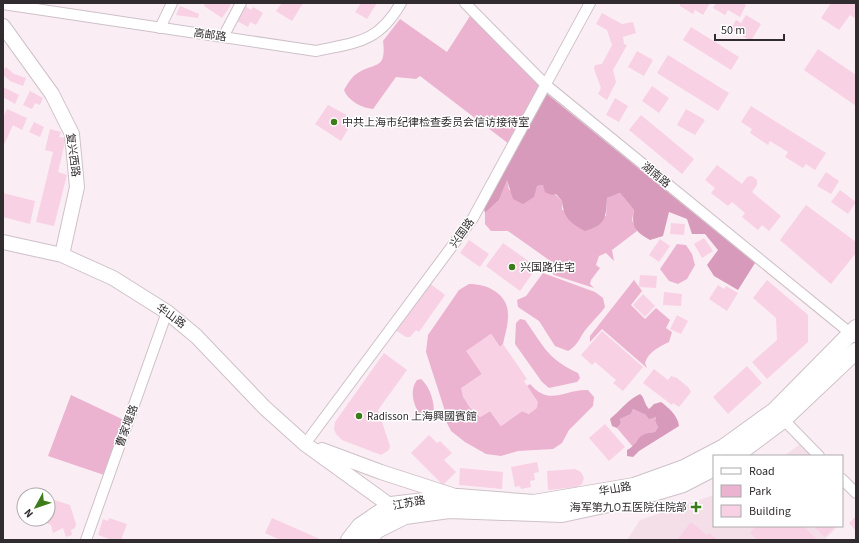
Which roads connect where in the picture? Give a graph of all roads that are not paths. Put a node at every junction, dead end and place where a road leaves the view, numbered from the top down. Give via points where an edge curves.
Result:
1 (172, 3) edge
2 (241, 3) edge
3 (401, 3) edge
4 (465, 3) edge
5 (590, 3) edge
6 (3, 4) edge
7 (49, 7) edge
8 (3, 26) edge
9 (160, 28) junction
10 (223, 37) junction
11 (546, 85) junction
12 (3, 242) edge
13 (62, 255) junction
14 (167, 312) junction
15 (854, 333) edge
16 (856, 351) edge
17 (778, 415) junction
18 (305, 444) junction
19 (736, 455) edge
20 (818, 455) edge
21 (713, 469) edge
22 (843, 480) edge
23 (856, 493) edge
24 (458, 497) junction
25 (391, 505) junction
26 (405, 516) junction
27 (86, 540) edge
28 (349, 540) edge
29 (368, 540) edge

1 - 9 street
2 - 10 street
3 - 10 street, 高邮路 via 382,30 370,37 316,50
4 - 11 street, 湖南路
5 - 11 street, 兴国路
6 - 7 street, 高邮路
7 - 9 street, 高邮路
8 - 13 main road, 复兴西路 via 52,94 72,134 77,186
9 - 10 street, 高邮路
11 - 15 street, 湖南路
11 - 18 street, 兴国路 via 473,218
12 - 13 main road, 华山路
13 - 14 main road, 华山路 via 113,278
14 - 18 main road, 华山路 via 196,336 265,408
14 - 27 street, 曹家堰路
15 - 17 main road, 华山路
16 - 17 main road, 华山路
17 - 19 main road, 华山路
17 - 20 street
17 - 24 main road, 华山路 via 684,468 634,486 534,503
18 - 24 main road, 华山路
18 - 25 main road, 华山路
21 - 26 main road, 华山路 via 684,484 636,498 562,514 449,510
22 - 23 street
24 - 25 main road, 江苏路
25 - 26 main road, 华山路
25 - 28 main road, 江苏路 via 360,526
26 - 29 main road, 江苏路 via 377,530

